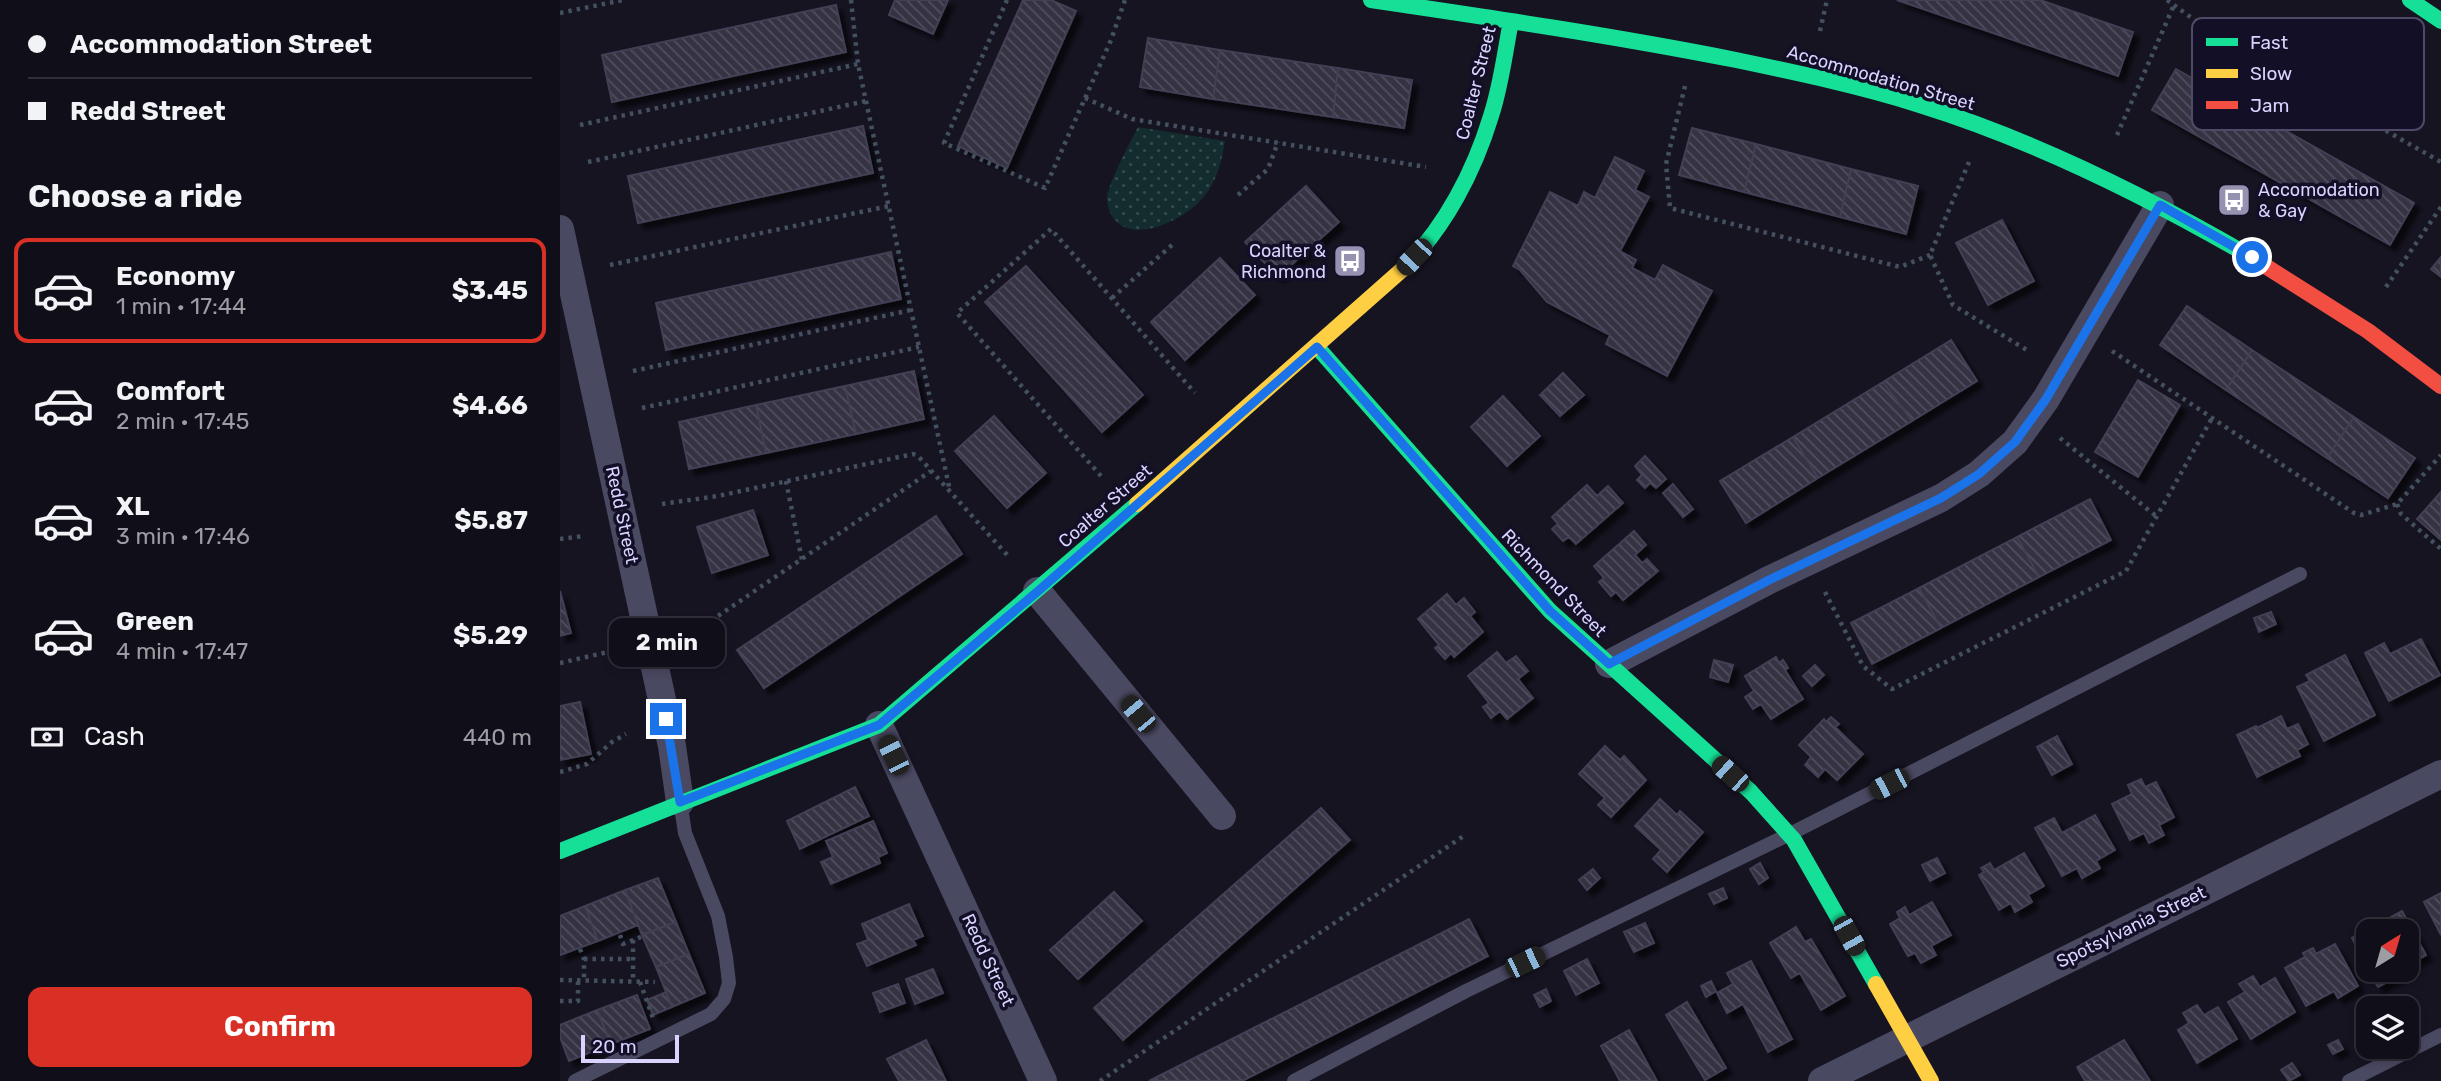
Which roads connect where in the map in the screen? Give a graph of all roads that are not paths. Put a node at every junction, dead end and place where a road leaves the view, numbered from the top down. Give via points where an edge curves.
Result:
1 (1371, 0) edge
2 (2410, 0) edge
3 (1511, 20) junction
4 (2441, 21) edge
5 (2160, 205) junction
6 (560, 229) edge
7 (1317, 347) junction
8 (2441, 386) edge
9 (2300, 574) dead end
10 (1037, 592) junction
11 (1609, 664) junction
12 (879, 725) junction
13 (2441, 774) edge
14 (680, 802) junction
15 (1222, 816) dead end
16 (1790, 834) junction
17 (560, 851) edge
18 (2441, 1035) edge
19 (1907, 1038) junction
20 (575, 1081) edge
21 (1043, 1081) edge
22 (1294, 1081) edge
23 (1822, 1081) edge
24 (1931, 1081) edge
25 (2349, 1081) edge

1 - 3 street, Accommodation Street
2 - 4 street
3 - 5 street, Accommodation Street via 1702,52 1838,82 1944,113 2033,147
3 - 7 street, Coalter Street via 1492,114 1463,188 1424,247
5 - 8 street, Accommodation Street via 2291,279 2405,356
5 - 11 street via 2046,399 2015,442 1979,474 1941,498 1769,580
6 - 14 street, Redd Street via 672,746
7 - 10 street, Coalter Street
7 - 11 street, Richmond Street via 1550,611
9 - 16 lane
10 - 12 street, Coalter Street
10 - 15 street
11 - 16 street, Richmond Street via 1751,792
12 - 14 street, Coalter Street
12 - 21 street, Redd Street
13 - 19 street, Spotsylvania Street
14 - 17 street, Coalter Street
14 - 20 lane via 685,833 718,916 729,983 724,999 711,1014
16 - 19 street, Richmond Street
16 - 22 lane via 1466,991
18 - 25 lane
19 - 23 street, Spotsylvania Street
19 - 24 street, Richmond Street

